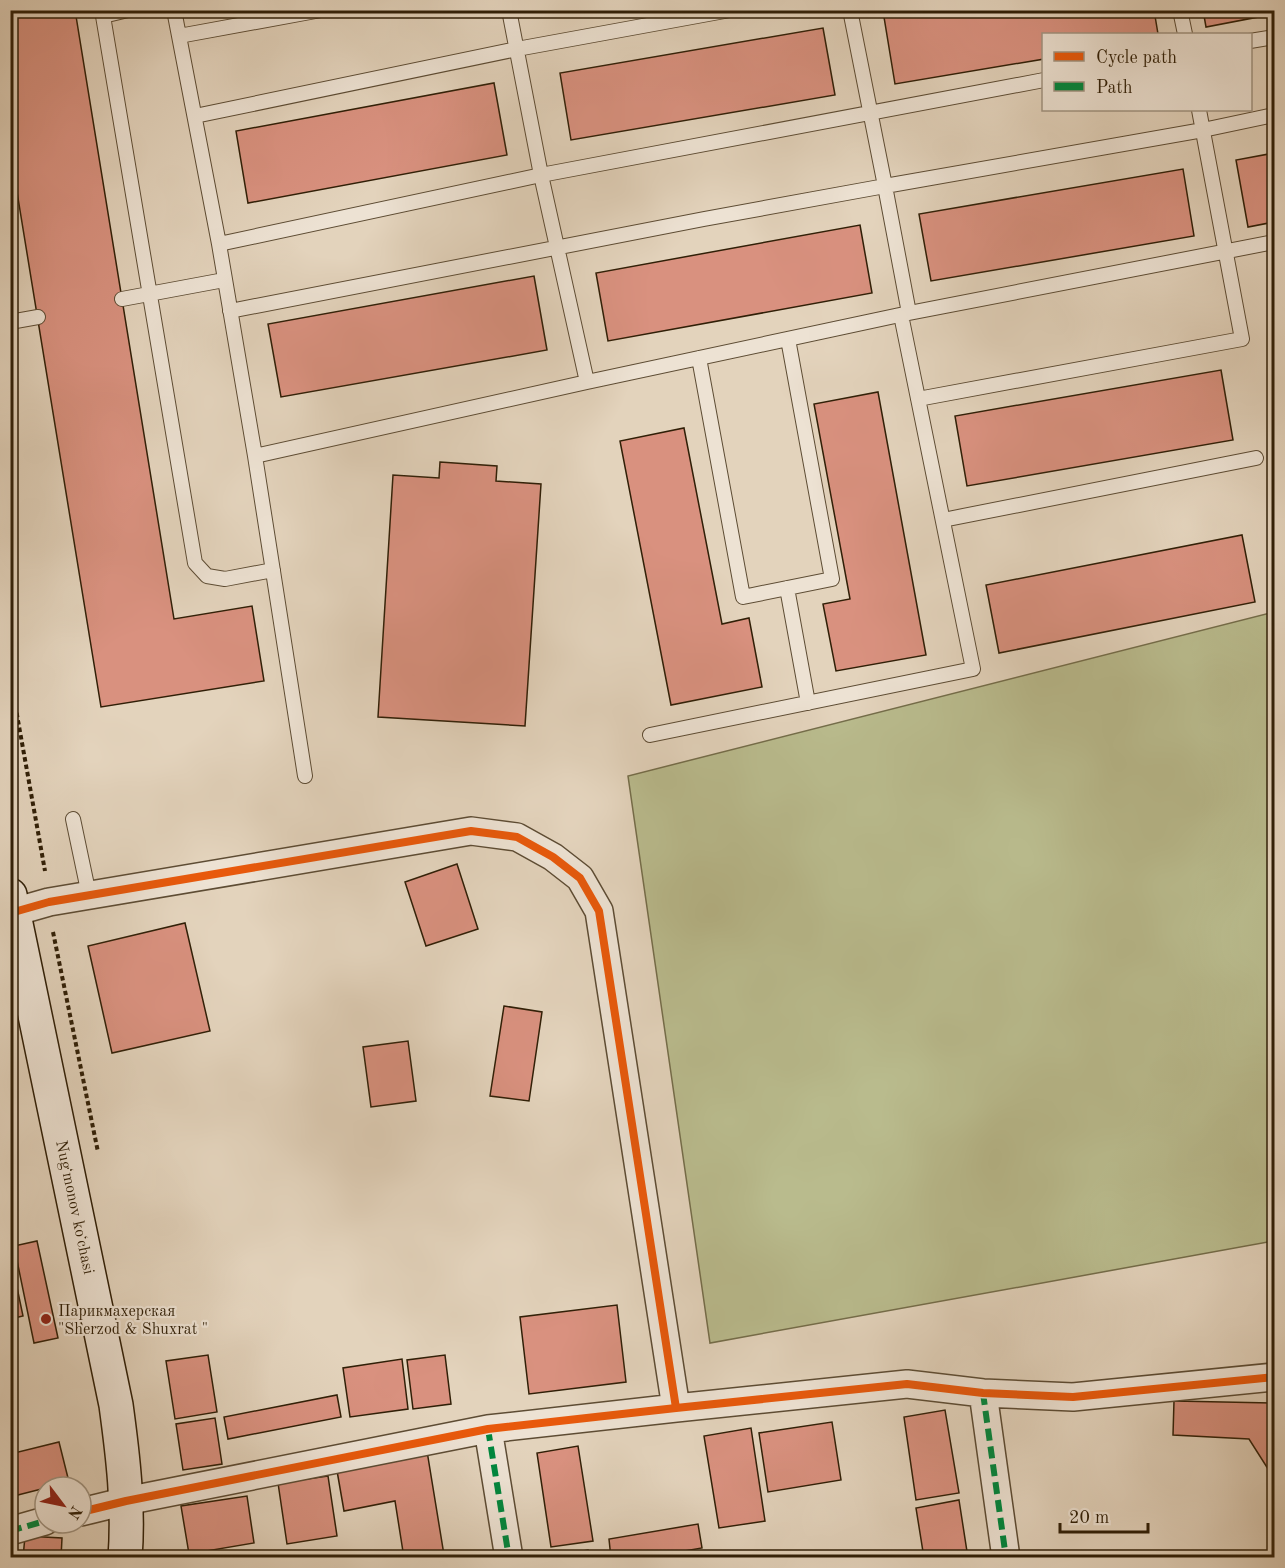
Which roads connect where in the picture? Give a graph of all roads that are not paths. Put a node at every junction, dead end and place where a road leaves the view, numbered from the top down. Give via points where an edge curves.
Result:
1 (128, 10) edge
2 (174, 10) edge
3 (321, 10) edge
4 (509, 10) edge
5 (729, 10) edge
6 (850, 10) edge
7 (1180, 10) edge
8 (1185, 33) edge
9 (179, 36) junction
10 (1275, 37) edge
11 (1252, 41) edge
12 (517, 49) junction
13 (1042, 80) edge
14 (1199, 111) edge
15 (870, 113) junction
16 (1275, 115) edge
17 (195, 116) junction
18 (1203, 130) junction
19 (541, 175) junction
20 (885, 186) junction
21 (1275, 242) edge
22 (219, 244) junction
23 (557, 249) junction
24 (1226, 251) junction
25 (224, 280) junction
26 (149, 294) junction
27 (122, 299) dead end
28 (230, 311) junction
29 (905, 314) junction
30 (38, 317) dead end
31 (10, 322) edge
32 (788, 339) junction
33 (699, 358) junction
34 (587, 382) junction
35 (918, 399) junction
36 (255, 456) junction
37 (1256, 458) dead end
38 (943, 520) junction
39 (273, 570) junction
40 (787, 588) junction
41 (808, 703) junction
42 (650, 735) dead end
43 (305, 776) dead end
44 (73, 819) dead end
45 (89, 895) junction
46 (12, 904) edge
47 (1275, 1377) edge
48 (983, 1393) junction
49 (676, 1408) junction
50 (488, 1429) junction
51 (126, 1501) junction
52 (93, 1509) edge
53 (33, 1524) edge
54 (10, 1531) edge
55 (124, 1557) edge
56 (509, 1557) edge
57 (1006, 1557) edge

1 - 26 lane via 103,16
2 - 9 lane
3 - 9 lane
4 - 12 lane
5 - 12 lane
6 - 15 lane
7 - 8 lane
9 - 17 lane
10 - 11 lane
12 - 17 lane
12 - 19 lane
13 - 15 lane
14 - 18 lane
15 - 19 lane
15 - 20 lane
16 - 18 lane
17 - 22 lane
18 - 20 lane
18 - 24 lane
19 - 22 lane
19 - 23 lane
20 - 23 lane
20 - 29 lane
21 - 24 lane
22 - 25 lane
23 - 28 lane
23 - 34 lane
24 - 29 lane
24 - 35 lane via 1242,339
25 - 26 lane
25 - 28 lane
26 - 27 lane
26 - 39 lane via 195,563 207,576 225,579
28 - 36 lane
29 - 32 lane
29 - 35 lane
30 - 31 lane
32 - 33 lane
32 - 40 lane via 832,579
33 - 34 lane
33 - 40 lane via 743,597
34 - 36 lane
35 - 38 lane
36 - 39 lane
37 - 38 lane
38 - 41 lane via 973,669
39 - 43 lane
40 - 41 lane
41 - 42 lane
44 - 45 lane
45 - 46 street
45 - 49 street via 471,831 517,837 554,856 580,878 599,910
46 - 51 main road, Nugʻmonov koʻchasi via 116,1406
47 - 48 street via 1073,1397
48 - 49 street via 907,1384
48 - 57 street
49 - 50 street
50 - 51 street
50 - 56 street
51 - 52 street
51 - 55 main road, Nugʻmonov koʻchasi
53 - 54 street

